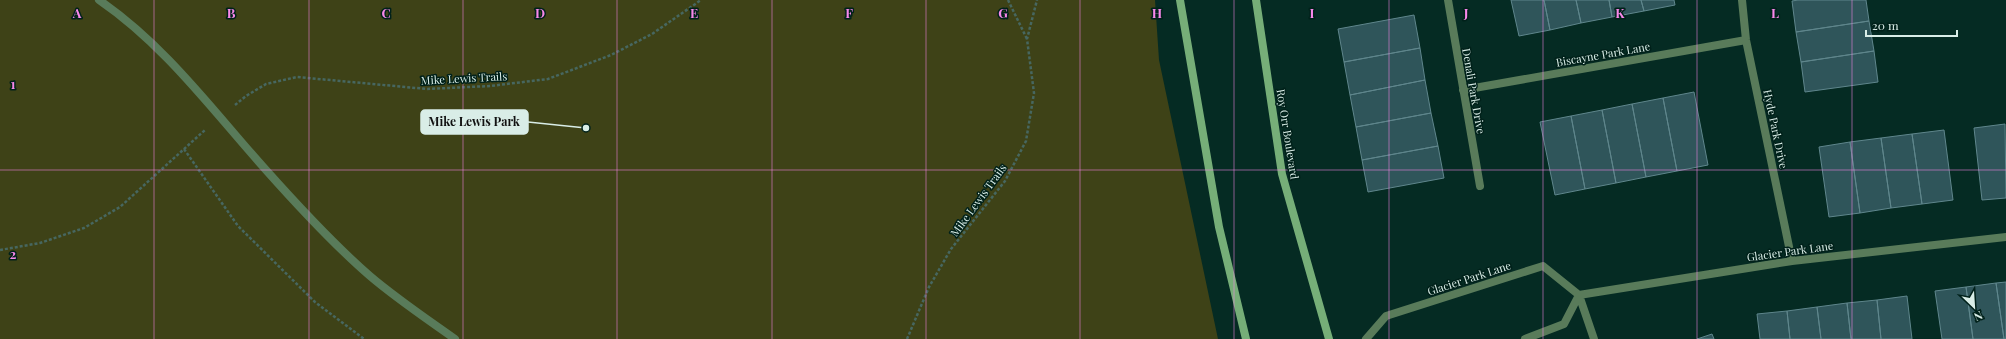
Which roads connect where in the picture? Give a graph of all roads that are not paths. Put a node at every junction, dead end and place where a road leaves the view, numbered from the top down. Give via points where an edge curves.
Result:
1 (99, 0) edge
2 (1180, 0) edge
3 (1256, 0) edge
4 (1448, 0) edge
5 (1742, 0) edge
6 (1746, 40) junction
7 (1463, 90) junction
8 (1480, 186) dead end
9 (2006, 237) edge
10 (1792, 261) junction
11 (1579, 295) junction
12 (455, 339) edge
13 (1246, 339) edge
14 (1329, 339) edge
15 (1366, 339) edge
16 (1525, 339) edge
17 (1594, 339) edge

1 - 12 street via 144,34 266,170 370,276
2 - 13 main road via 1219,226
3 - 14 main road, Roy Orr Boulevard via 1282,174
4 - 7 street, Denali Park Drive
5 - 6 street, Hyde Park Drive
6 - 7 street, Biscayne Park Lane
6 - 10 street, Hyde Park Drive
7 - 8 street, Denali Park Drive
9 - 10 street, Glacier Park Lane
10 - 11 street, Glacier Park Lane
11 - 15 street, Glacier Park Lane via 1543,266 1386,316
11 - 16 street via 1564,324
11 - 17 street

